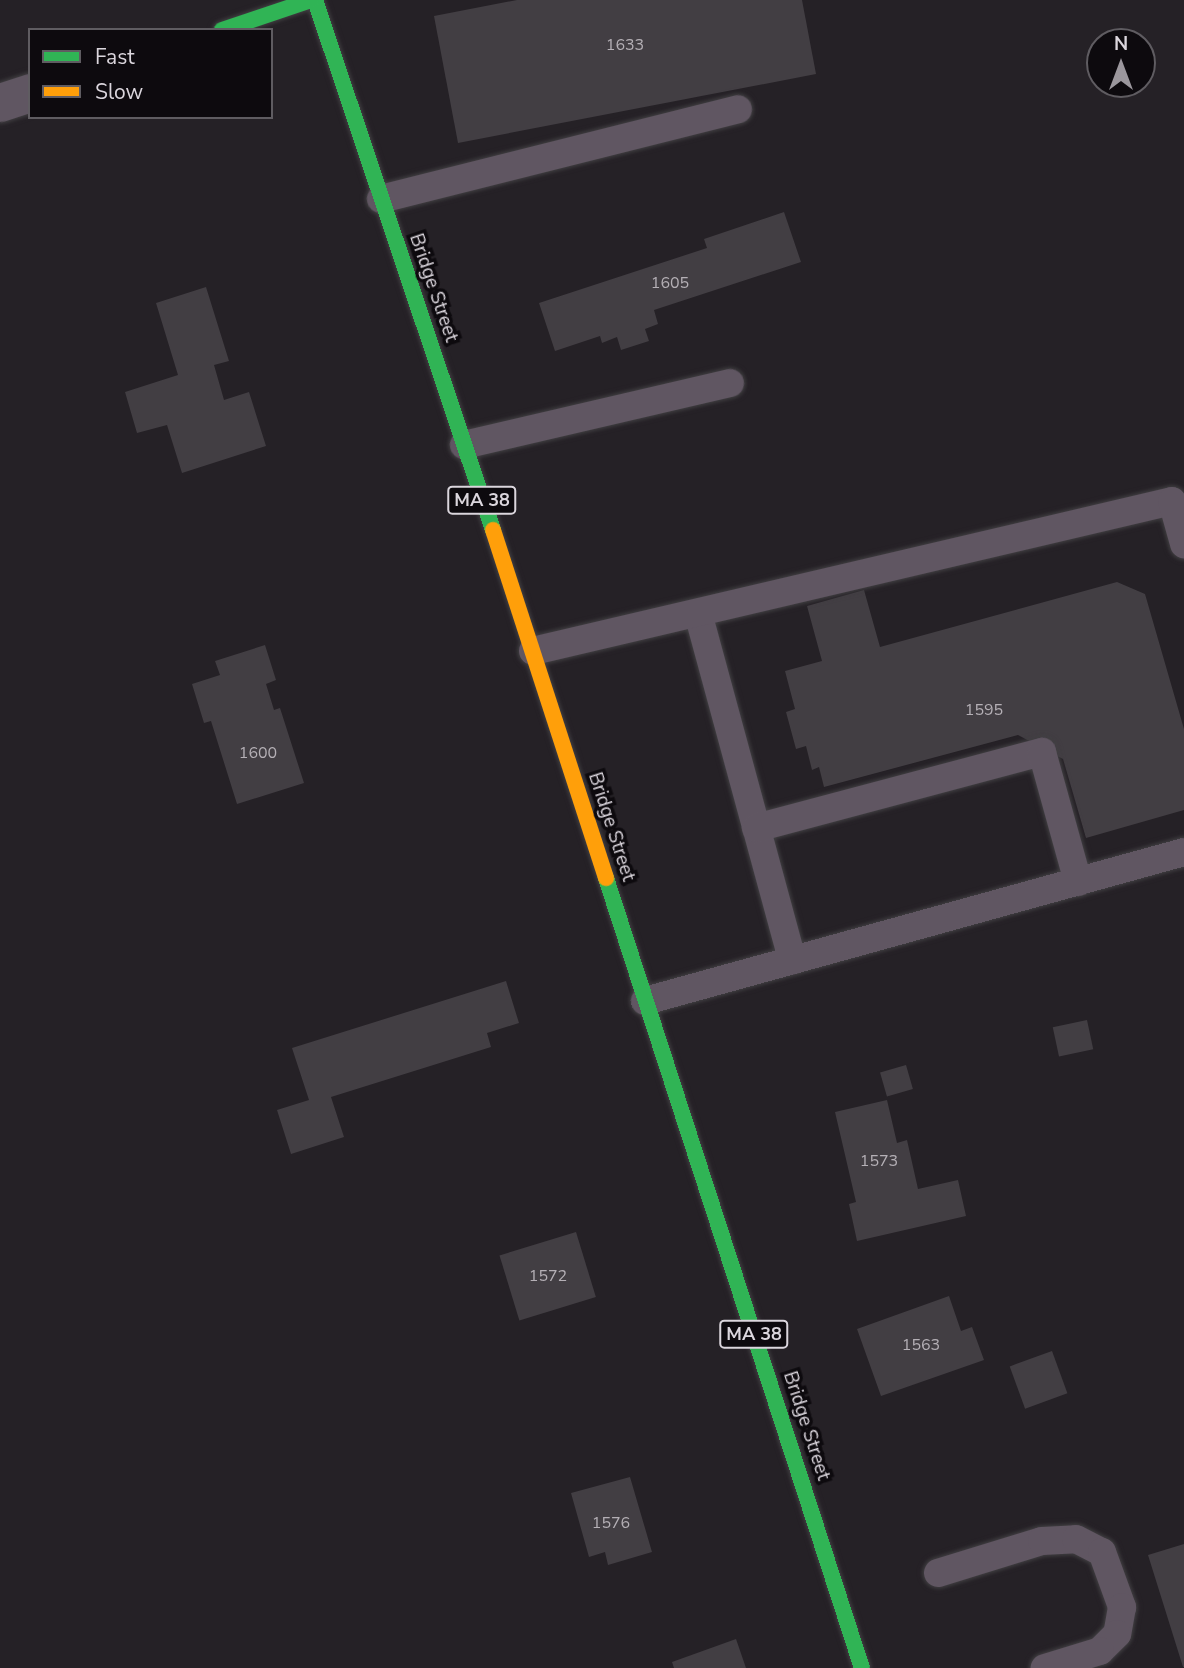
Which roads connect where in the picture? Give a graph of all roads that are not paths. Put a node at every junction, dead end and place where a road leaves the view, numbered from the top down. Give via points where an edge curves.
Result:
1 (313, 0) edge
2 (228, 28) edge
3 (28, 94) edge
4 (0, 103) edge
5 (738, 110) dead end
6 (381, 199) junction
7 (730, 383) dead end
8 (464, 445) junction
9 (1184, 544) edge
10 (698, 613) junction
11 (533, 651) junction
12 (757, 828) junction
13 (1184, 852) edge
14 (1078, 882) junction
15 (792, 960) junction
16 (645, 1001) junction
17 (938, 1573) dead end
18 (862, 1668) edge
19 (1045, 1668) edge

1 - 2 main road
1 - 6 main road, Bridge Street / MA 38
3 - 4 street
5 - 6 lane
6 - 8 main road, Bridge Street / MA 38
7 - 8 lane
8 - 11 main road, Bridge Street / MA 38
9 - 10 lane via 1172,501
10 - 11 lane
10 - 12 lane
11 - 16 main road, Bridge Street / MA 38
12 - 14 lane via 1042,752
12 - 15 lane
13 - 14 lane
14 - 15 lane
15 - 16 lane
16 - 18 main road, Bridge Street / MA 38
17 - 19 lane via 1042,1541 1076,1539 1101,1552 1122,1607 1118,1634 1100,1651

